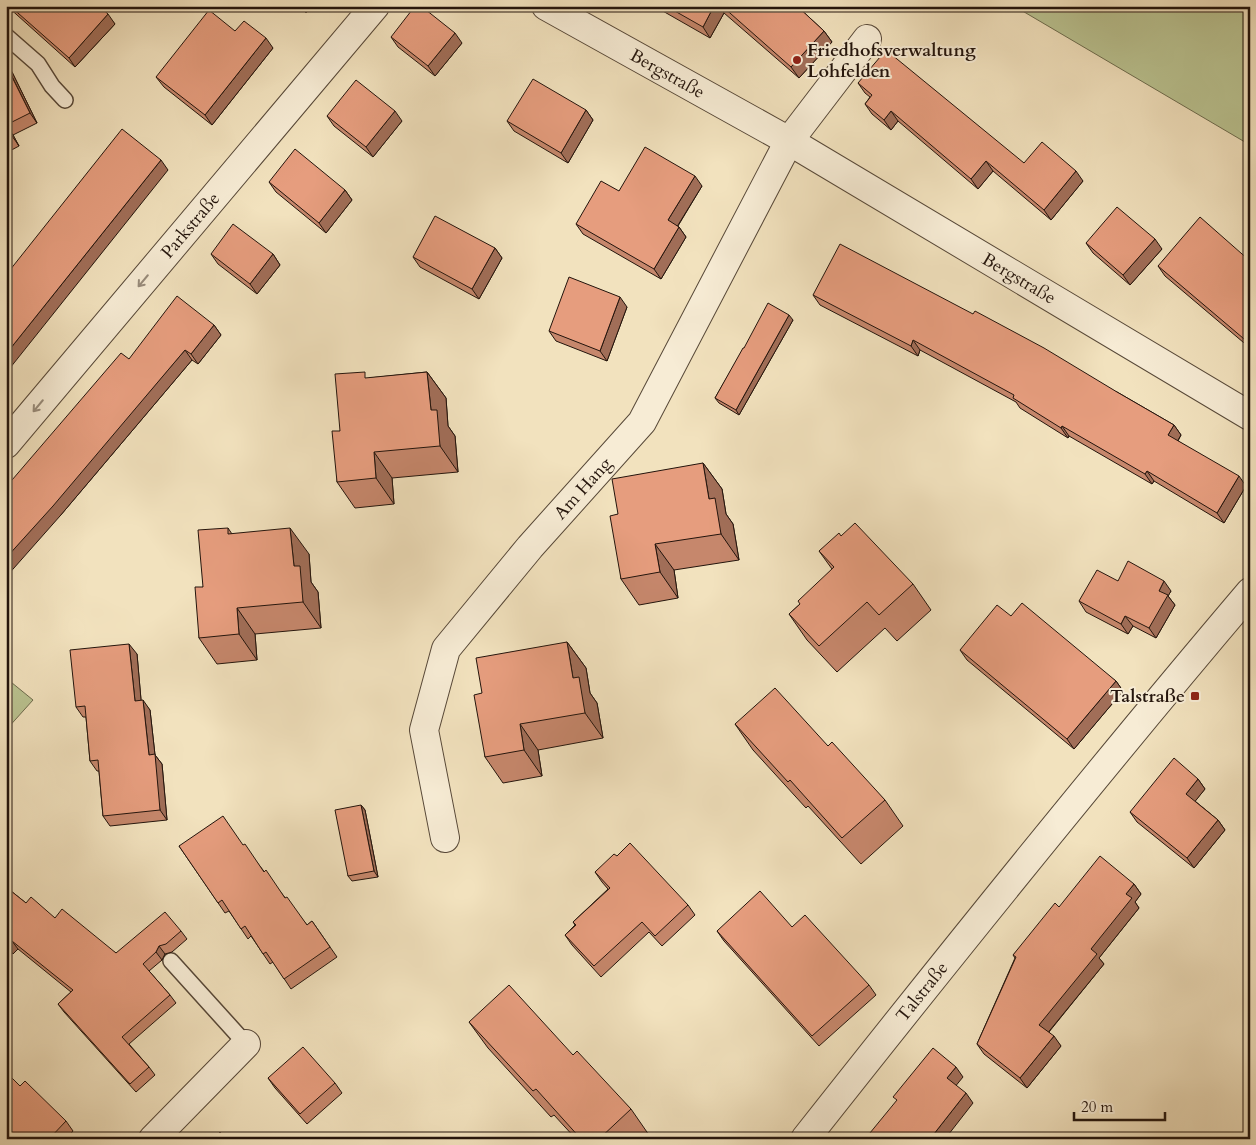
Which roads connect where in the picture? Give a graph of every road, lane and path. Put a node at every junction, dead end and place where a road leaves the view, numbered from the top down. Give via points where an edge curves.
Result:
1 (374, 6) edge
2 (546, 6) edge
3 (6, 36) edge
4 (867, 39) dead end
5 (65, 100) dead end
6 (789, 141) junction
7 (1250, 416) edge
8 (6, 444) edge
9 (1250, 592) edge
10 (445, 838) dead end
11 (171, 961) dead end
12 (246, 1044) joint
13 (152, 1139) edge
14 (805, 1139) edge

1 -> 8 street, Parkstraße
2 - 6 street, Bergstraße
3 - 5 lane via 38,64
4 - 6 street
6 - 7 street, Bergstraße
6 - 10 street, Am Hang via 642,422 530,547 446,649 424,730
9 - 14 street, Talstraße via 955,949
11 - 12 lane
12 - 13 street

